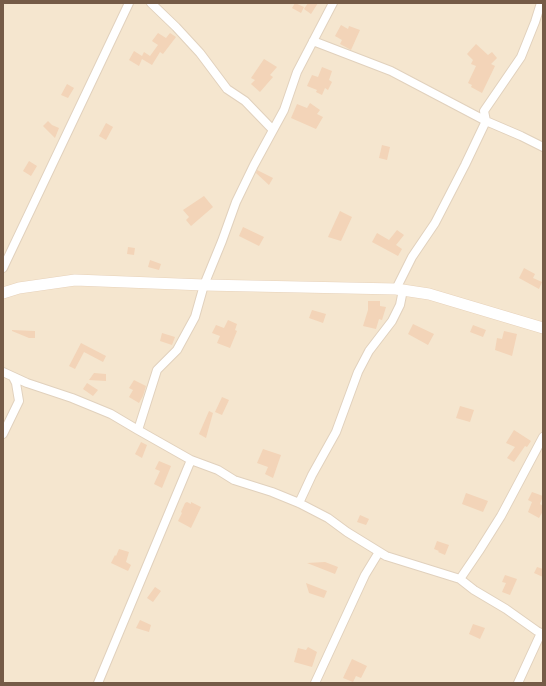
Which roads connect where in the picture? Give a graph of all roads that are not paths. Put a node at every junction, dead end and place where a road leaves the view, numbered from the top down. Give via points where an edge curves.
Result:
1 (129, 3) edge
2 (151, 3) edge
3 (333, 3) edge
4 (541, 3) edge
5 (313, 41) junction
6 (486, 121) junction
7 (274, 130) junction
8 (543, 147) edge
9 (3, 268) edge
10 (204, 285) junction
11 (400, 289) junction
12 (3, 293) edge
13 (543, 328) edge
14 (3, 372) edge
15 (13, 377) junction
16 (138, 430) junction
17 (3, 434) edge
18 (543, 437) edge
19 (191, 460) junction
20 (299, 503) junction
21 (379, 552) junction
22 (460, 579) junction
23 (542, 634) edge
24 (98, 683) edge
25 (315, 683) edge
26 (518, 683) edge

1 - 9 street
2 - 7 street via 200,53 227,89 245,101
3 - 5 street
4 - 6 street via 521,58 484,111
5 - 6 street via 391,71
5 - 7 street via 297,72
6 - 8 street
6 - 11 street via 435,223 412,257
7 - 10 street via 236,202
10 - 11 street
10 - 12 street via 75,280 19,288
10 - 16 street via 195,317 177,350 157,370
11 - 13 street via 429,294
11 - 20 street via 400,304 392,321 369,351 358,372 336,432
14 - 15 street
15 - 16 street via 105,411
15 - 17 street via 18,401
16 - 19 street
18 - 22 street via 501,516
19 - 20 street via 218,470 234,480
19 - 24 street
20 - 21 street via 328,518
21 - 22 street
21 - 25 street via 365,575
22 - 23 street
23 - 26 street

